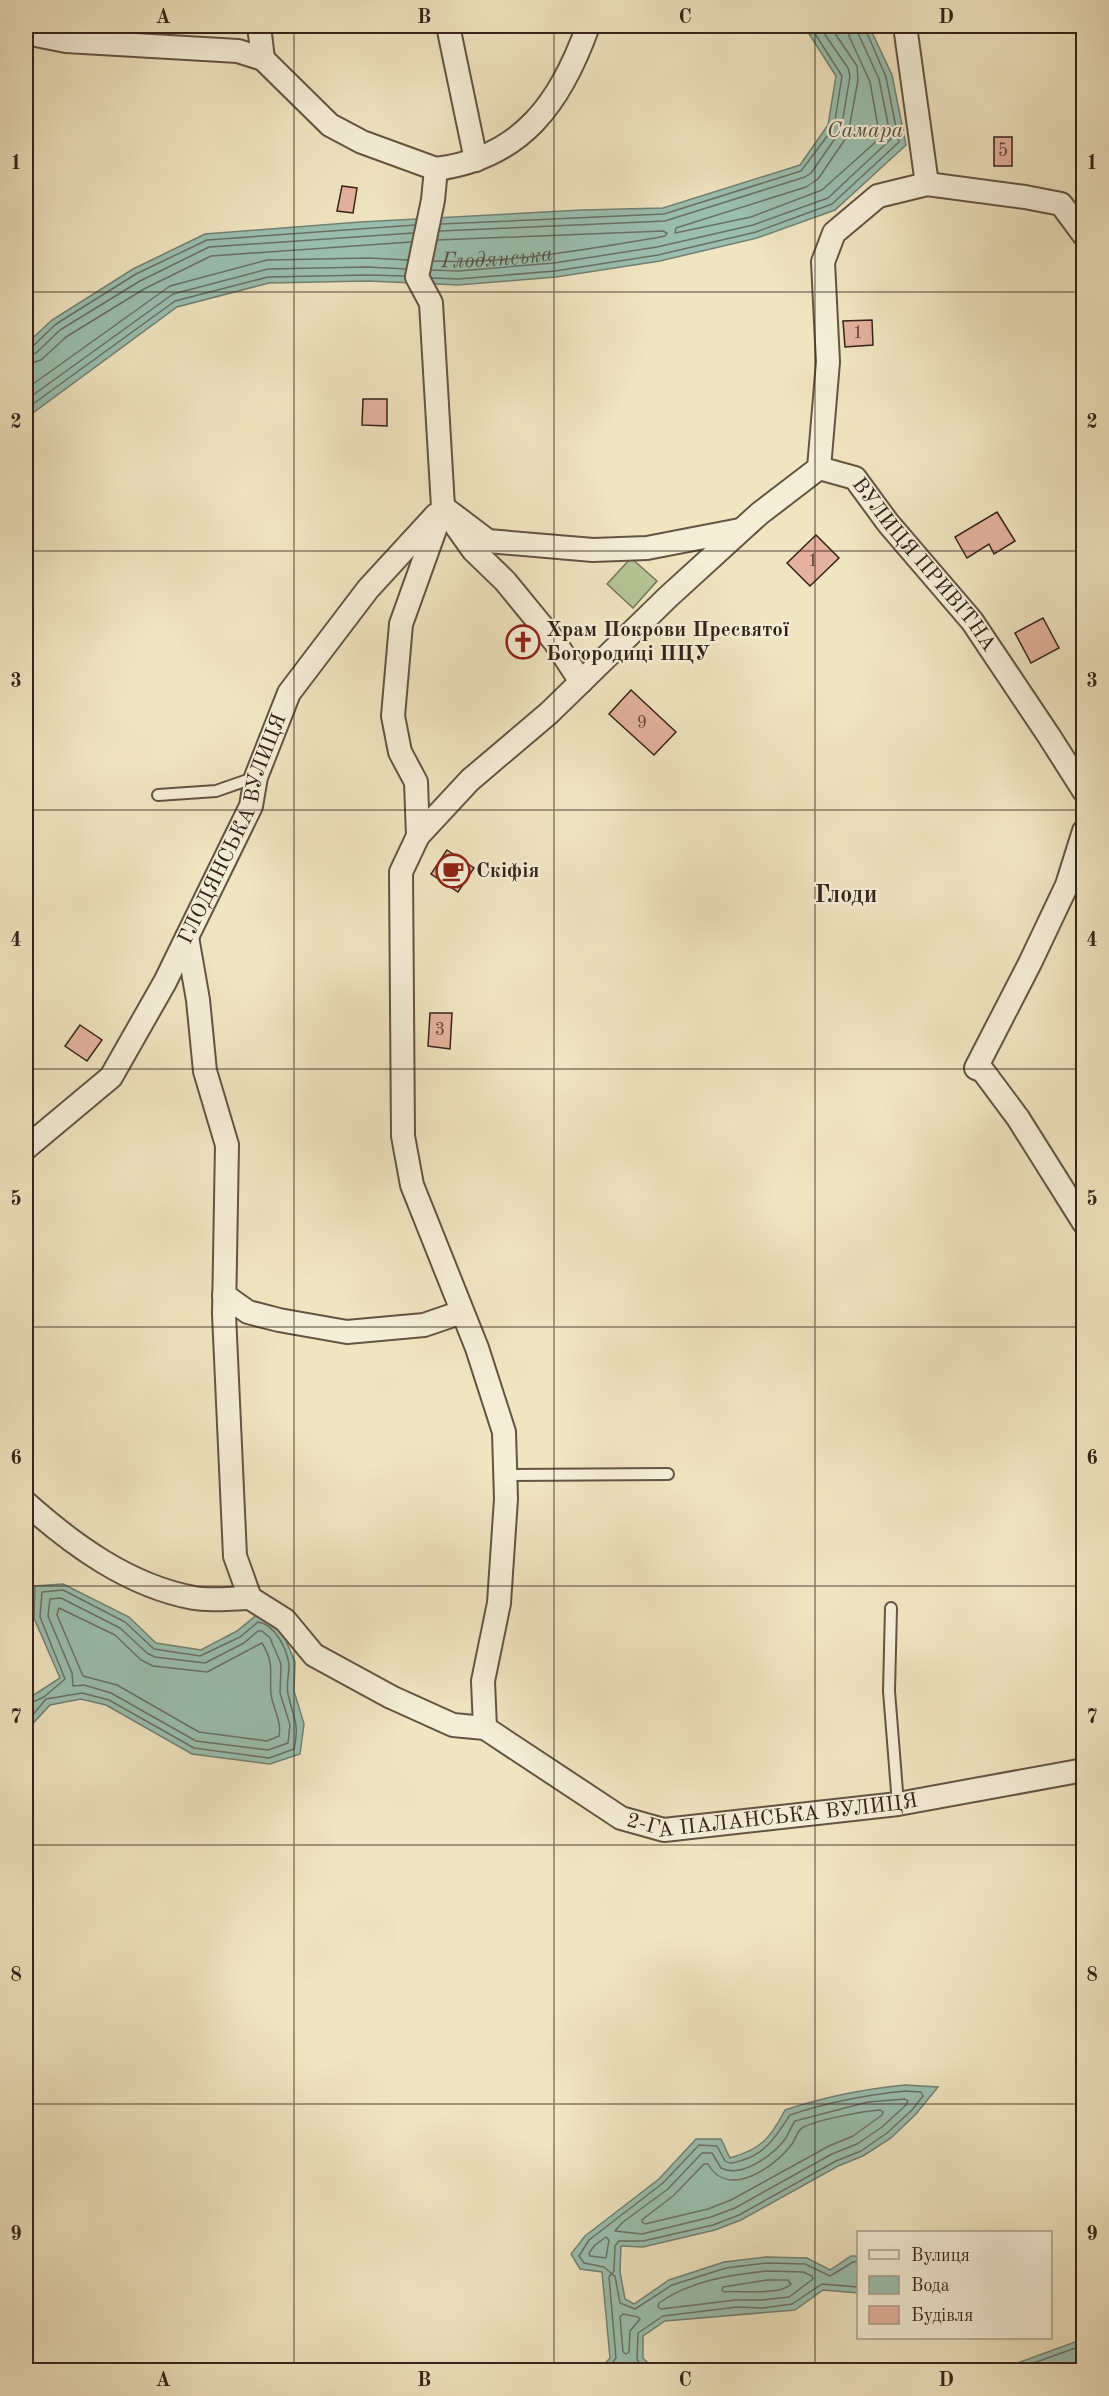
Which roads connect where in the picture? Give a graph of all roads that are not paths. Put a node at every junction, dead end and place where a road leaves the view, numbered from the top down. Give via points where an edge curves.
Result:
1 (259, 26) edge
2 (448, 26) edge
3 (588, 26) edge
4 (905, 26) edge
5 (26, 33) edge
6 (263, 59) junction
7 (476, 160) junction
8 (436, 168) junction
9 (927, 184) junction
10 (1083, 235) edge
11 (819, 468) junction
12 (443, 507) junction
13 (742, 530) junction
14 (581, 682) junction
15 (256, 777) junction
16 (1083, 791) edge
17 (158, 795) dead end
18 (1083, 831) edge
19 (418, 836) junction
20 (187, 937) junction
21 (26, 1148) edge
22 (1083, 1222) edge
23 (224, 1296) junction
24 (462, 1312) junction
25 (668, 1474) dead end
26 (505, 1475) junction
27 (26, 1503) edge
28 (250, 1598) junction
29 (891, 1608) dead end
30 (485, 1728) junction
31 (1083, 1770) edge
32 (898, 1804) junction

1 - 6 street
2 - 7 street
3 - 7 street via 554,99 524,132 496,152
4 - 9 street
5 - 6 street via 66,41 237,51
6 - 8 street via 330,125 362,142
7 - 8 street
8 - 12 street via 417,277 431,303
9 - 10 street via 1061,204
9 - 11 street via 878,196 834,233 824,262 828,362
11 - 13 street
11 - 16 street, ВУЛИЦЯ ПРИВІТНА via 855,478 972,621
12 - 13 street via 488,541 593,549 647,548
12 - 14 street via 473,550 505,581 555,642
12 - 15 street, ГЛОДЯНСЬКА ВУЛИЦЯ via 368,589 289,693
12 - 19 street via 401,624 393,716 400,752 416,782
13 - 14 street
14 - 19 street via 470,780
15 - 17 lane via 216,791
15 - 20 street, ГЛОДЯНСЬКА ВУЛИЦЯ via 251,806
18 - 22 street via 1067,885 976,1068 983,1071 1018,1118
19 - 24 street via 401,872 403,1136 412,1185
20 - 21 street, ГЛОДЯНСЬКА ВУЛИЦЯ via 111,1077
20 - 23 street via 205,1071 227,1145
23 - 24 street via 248,1312 347,1332 424,1325
23 - 28 street via 235,1556
24 - 26 street via 504,1432
25 - 26 lane
26 - 30 street via 499,1603 483,1681
27 - 28 street via 95,1558 142,1582 195,1598
28 - 30 street, 2-ГА ПАЛАНСЬКА ВУЛИЦЯ via 285,1620 314,1655 453,1725
29 - 32 lane via 889,1691
30 - 32 street, 2-ГА ПАЛАНСЬКА ВУЛИЦЯ via 621,1818 664,1830
31 - 32 street, 2-ГА ПАЛАНСЬКА ВУЛИЦЯ

